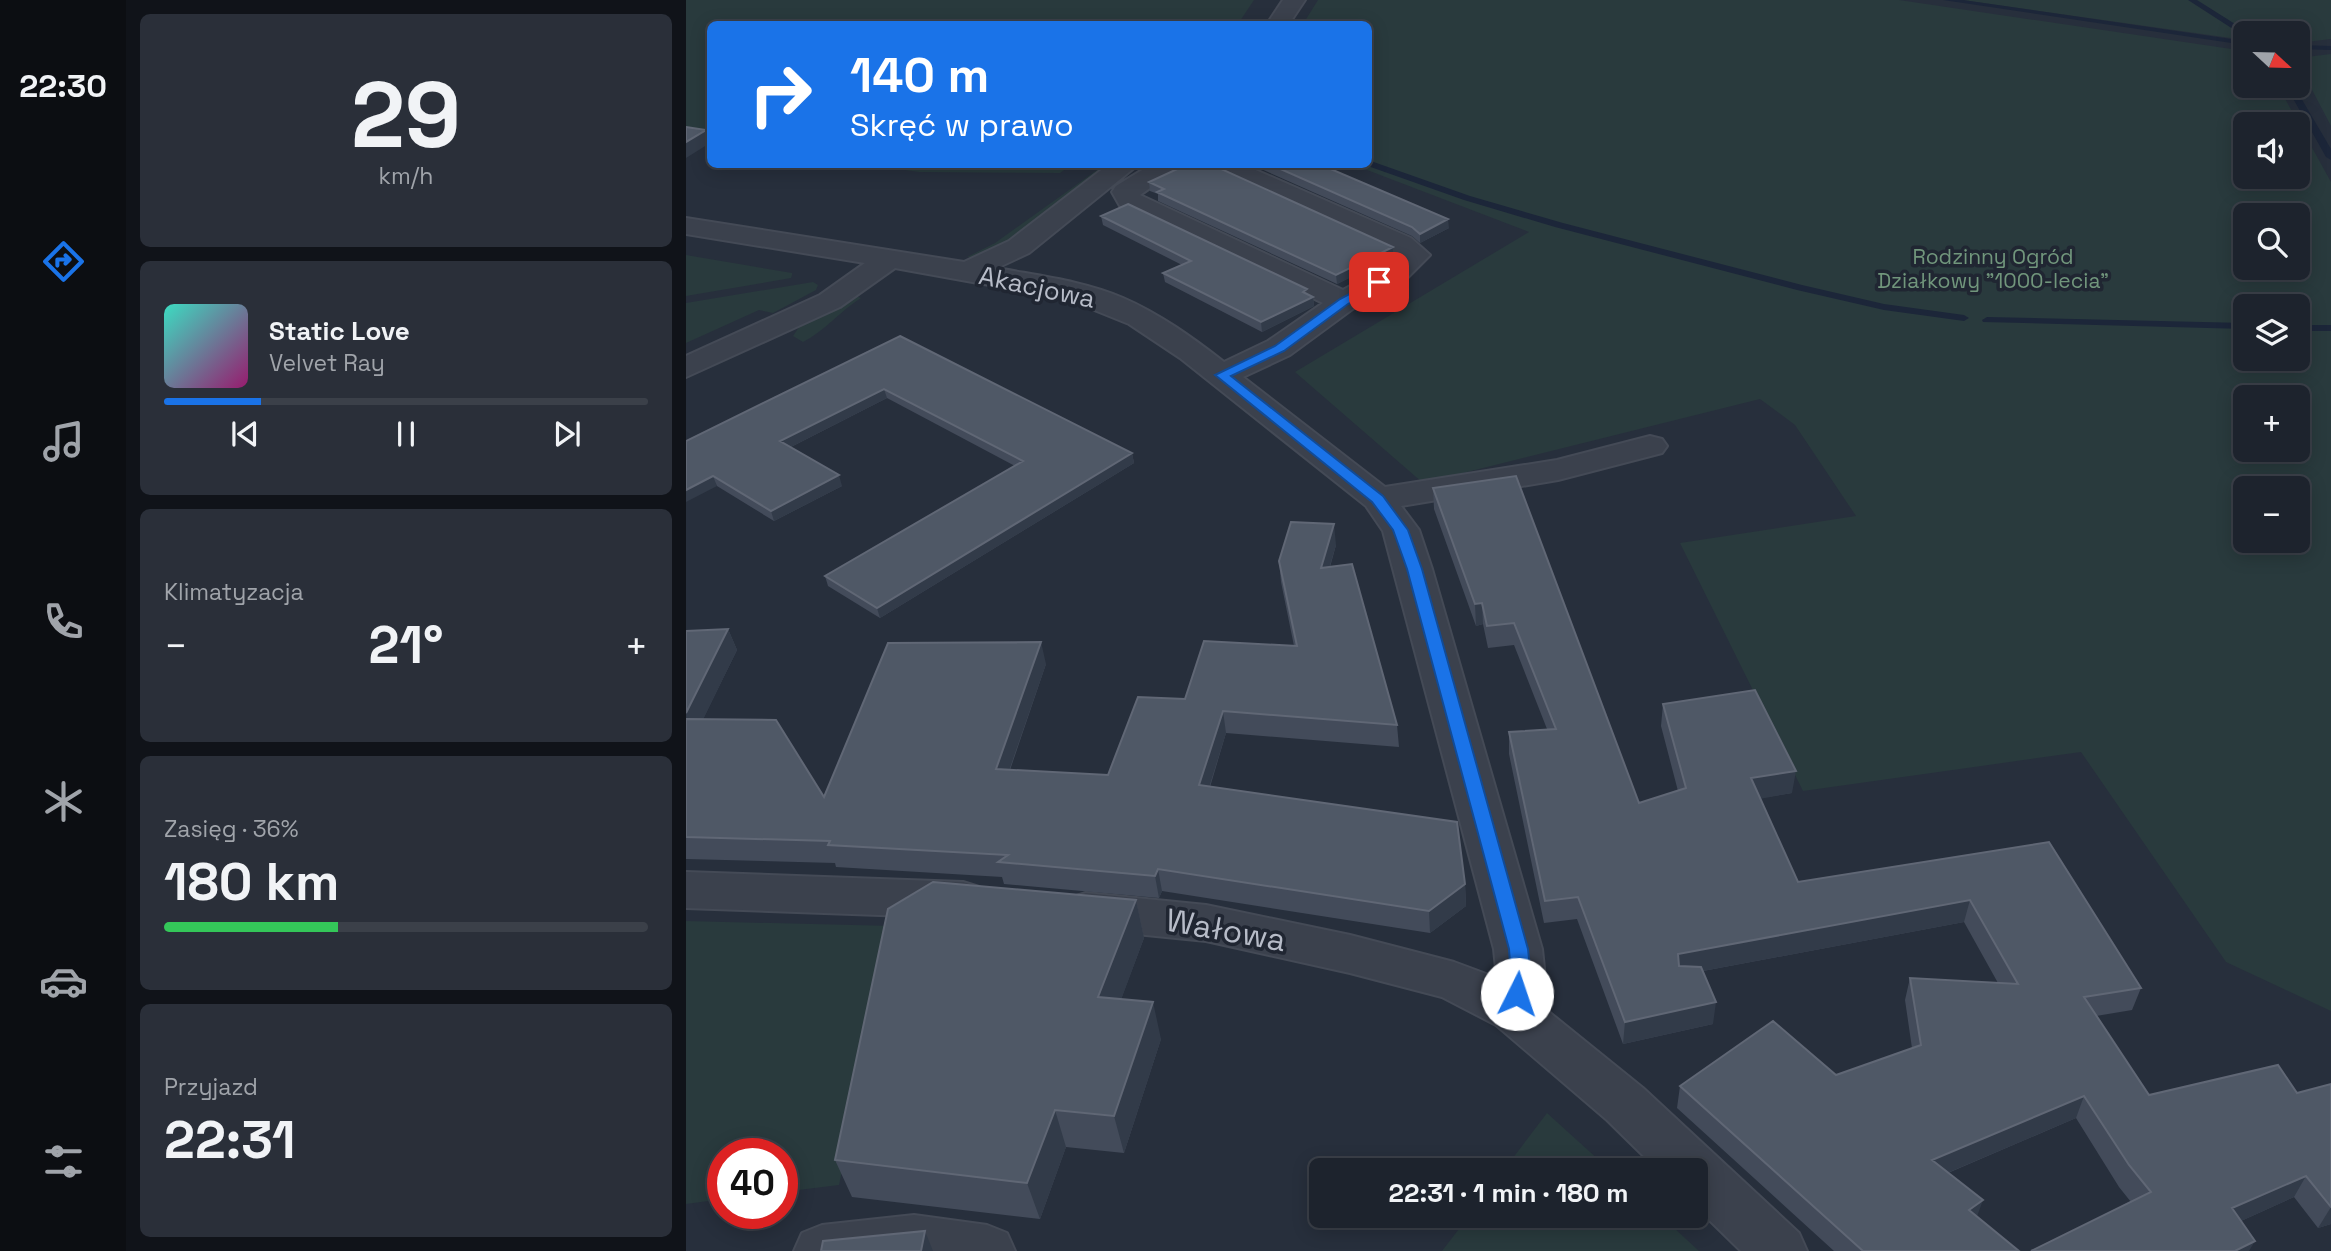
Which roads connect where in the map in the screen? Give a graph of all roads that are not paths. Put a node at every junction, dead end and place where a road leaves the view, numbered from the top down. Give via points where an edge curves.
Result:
1 (1294, 0) edge
2 (1280, 21) edge
3 (1121, 168) edge
4 (1164, 168) edge
5 (1228, 168) edge
6 (686, 226) edge
7 (890, 258) junction
8 (967, 271) junction
9 (1344, 302) junction
10 (686, 368) edge
11 (1222, 375) junction
12 (1650, 446) dead end
13 (1378, 499) junction
14 (686, 890) edge
15 (1513, 1011) junction
16 (1681, 1158) edge
17 (1708, 1183) edge
18 (822, 1251) edge
19 (987, 1251) edge
20 (1779, 1251) edge

1 - 2 street
3 - 8 street via 1019,247
4 - 9 street via 1125,192 1129,200
5 - 9 street via 1401,244 1416,255
6 - 7 street, Akacjowa
7 - 8 street, Akacjowa
7 - 10 street via 830,301
8 - 11 street, Akacjowa via 1073,291 1112,304 1165,333
9 - 11 street via 1279,348
11 - 13 street, Akacjowa
12 - 13 street via 1559,470
13 - 15 street, Akacjowa via 1401,530 1414,569 1518,949 1521,978
14 - 15 street, Wałowa via 926,897 1206,923 1454,981
15 - 16 street, Wałowa via 1625,1104
17 - 20 street, Wałowa
18 - 19 street via 914,1241

